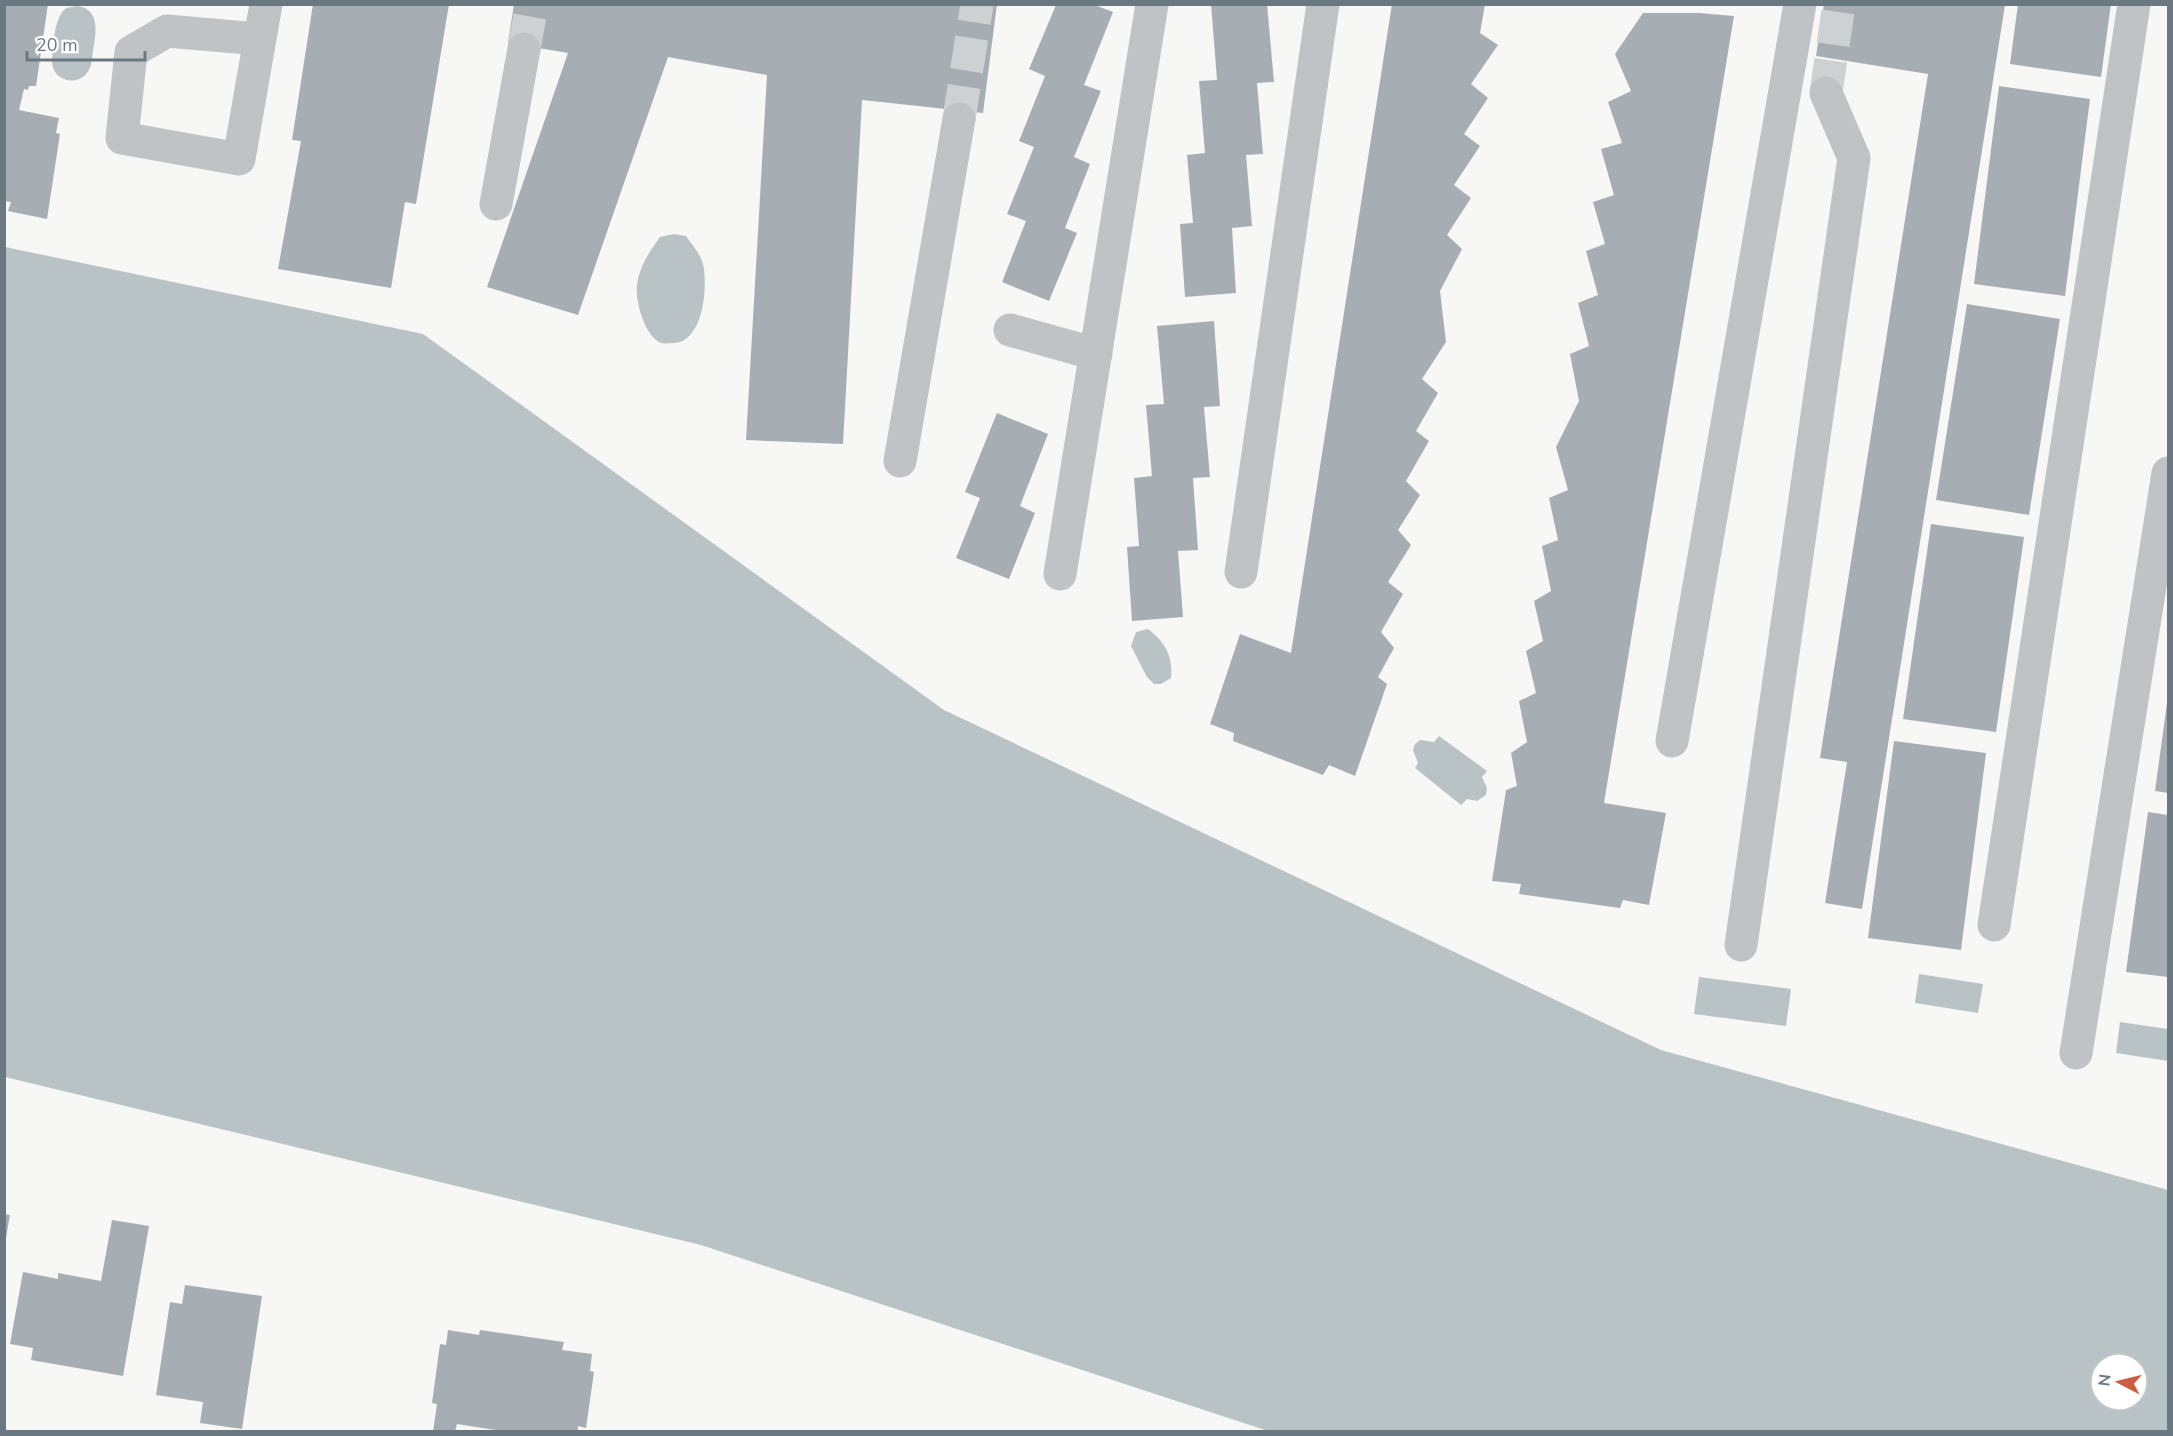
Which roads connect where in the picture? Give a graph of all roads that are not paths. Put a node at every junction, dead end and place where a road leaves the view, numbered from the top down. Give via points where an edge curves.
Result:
1 (266, 4) edge
2 (1152, 4) edge
3 (1323, 4) edge
4 (1800, 4) edge
5 (2134, 4) edge
6 (259, 39) junction
7 (524, 49) tunnel mouth
8 (1826, 93) tunnel mouth
9 (960, 119) tunnel mouth
10 (496, 204) dead end
11 (1010, 330) dead end
12 (1096, 354) junction
13 (900, 461) dead end
14 (2169, 473) edge
15 (1241, 572) dead end
16 (1060, 574) dead end
17 (1672, 741) dead end
18 (1994, 925) dead end
19 (1741, 945) dead end
20 (2076, 1053) dead end

1 - 6 lane
2 - 12 lane
3 - 15 lane
4 - 17 lane
5 - 18 lane
6 - 6 lane via 167,30 131,52 122,138 239,159
7 - 10 lane
8 - 19 lane via 1854,158
9 - 13 lane
11 - 12 lane
12 - 16 lane
14 - 20 lane

